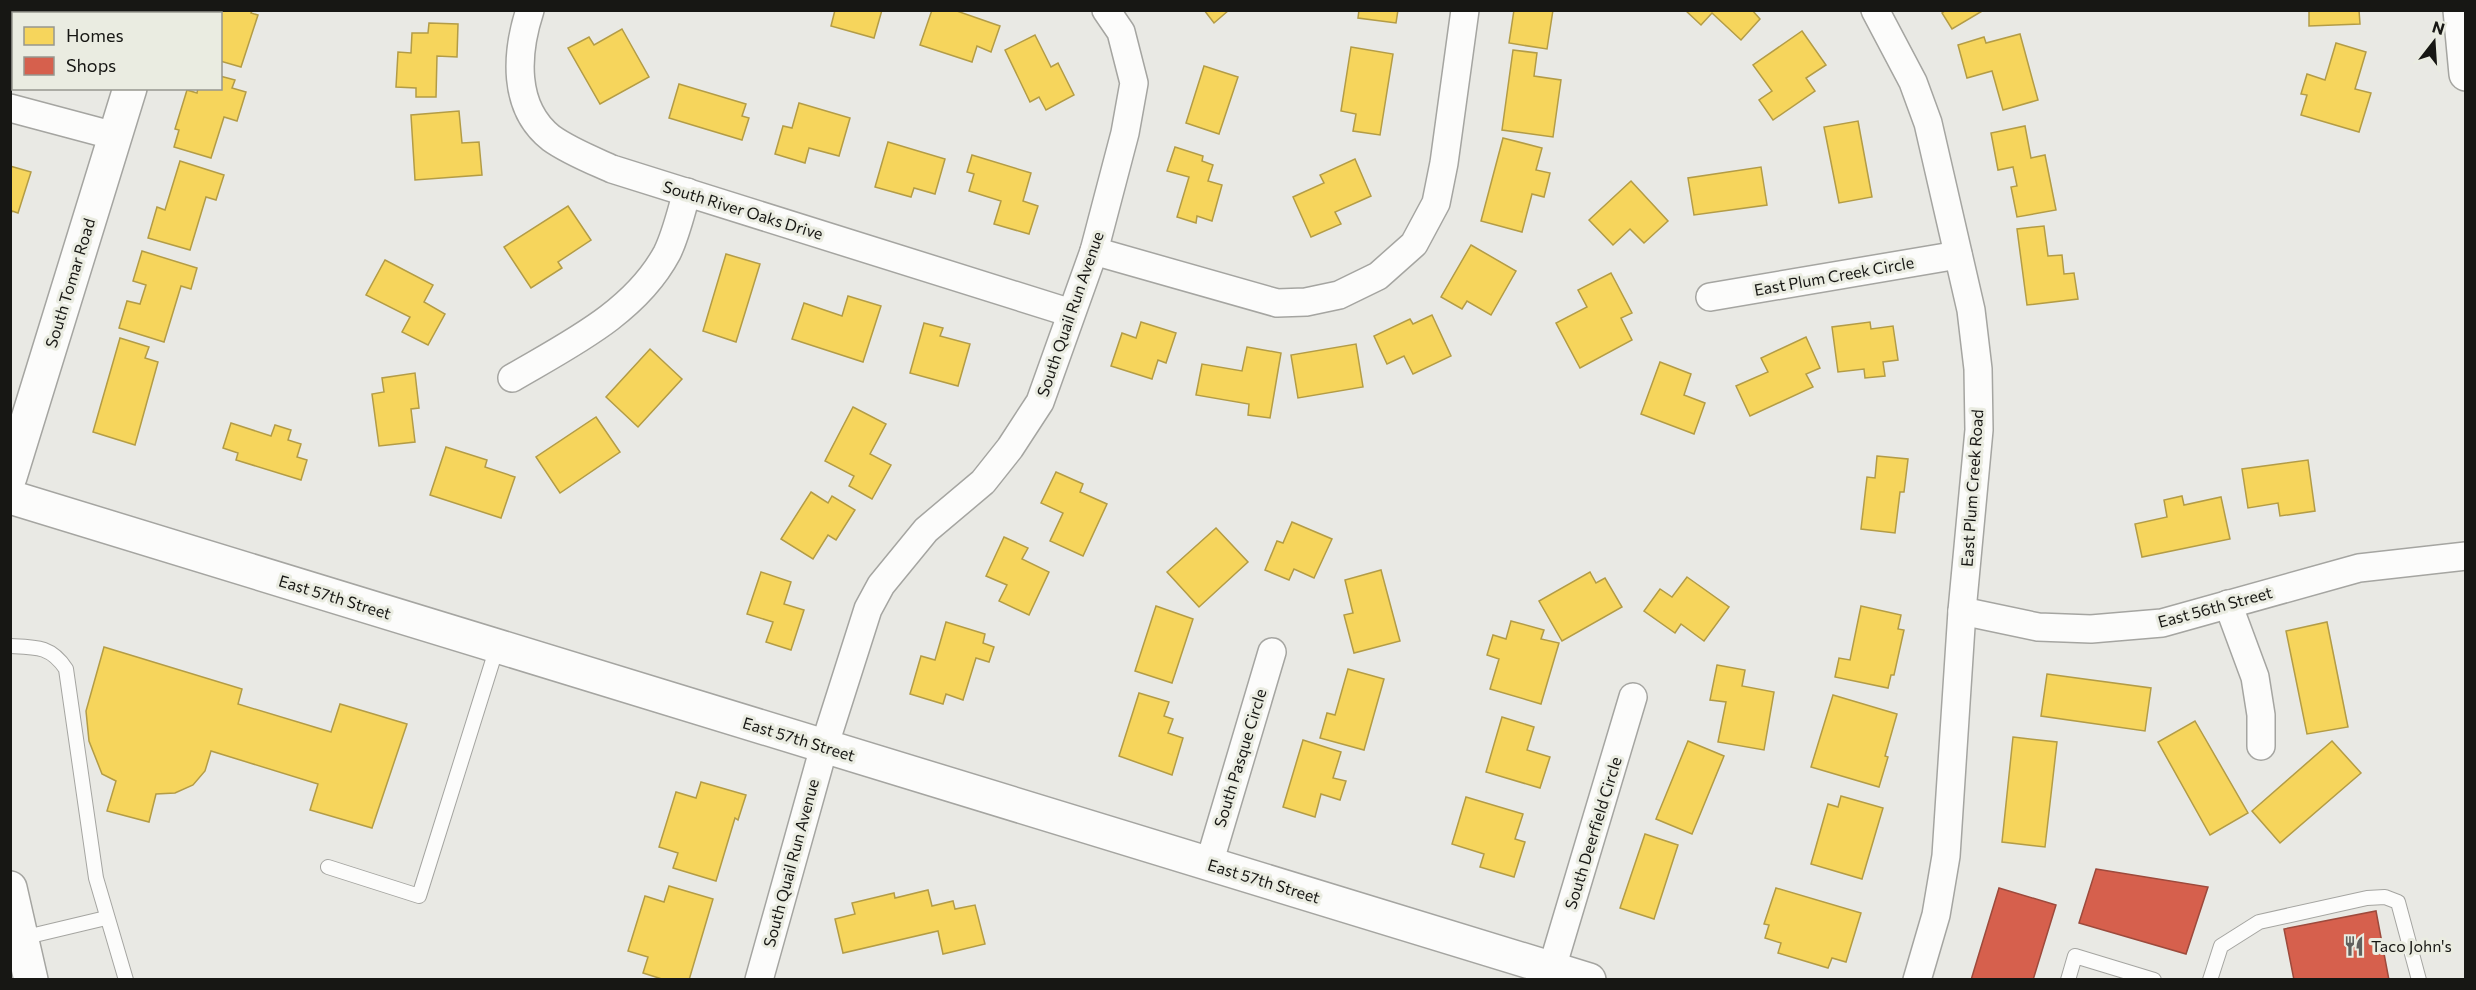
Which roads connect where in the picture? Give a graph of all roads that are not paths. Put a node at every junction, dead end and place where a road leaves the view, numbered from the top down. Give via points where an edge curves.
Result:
1 (530, 10) edge
2 (1106, 10) edge
3 (1465, 10) edge
4 (1875, 10) edge
5 (2460, 10) edge
6 (2466, 74) edge
7 (129, 90) edge
8 (10, 108) edge
9 (115, 136) junction
10 (687, 192) junction
11 (1094, 251) junction
12 (1958, 255) junction
13 (1710, 297) dead end
14 (1071, 313) junction
15 (512, 378) dead end
16 (10, 477) edge
17 (10, 497) edge
18 (2466, 556) edge
19 (2228, 604) junction
20 (1962, 611) junction
21 (10, 646) edge
22 (497, 647) junction
23 (1272, 652) dead end
24 (1633, 697) dead end
25 (2261, 746) dead end
26 (824, 747) junction
27 (1209, 864) junction
28 (328, 867) dead end
29 (10, 888) edge
30 (106, 918) junction
31 (22, 938) junction
32 (1552, 968) junction
33 (31, 980) edge
34 (126, 980) edge
35 (759, 980) edge
36 (1589, 980) edge
37 (1917, 980) edge
38 (2068, 980) edge
39 (2154, 980) edge
40 (2210, 980) edge
41 (2419, 980) edge

1 - 10 street, South River Oaks Drive via 519,65 525,105 536,122 551,138 612,169
2 - 11 street, South Quail Run Avenue via 1120,32 1134,83
3 - 11 street via 1436,203 1414,244 1378,276 1339,296 1277,303
4 - 12 street, East Plum Creek Road via 1913,81 1928,123
5 - 6 main road
7 - 9 main road, South Tomar Road
8 - 9 street
9 - 16 main road, South Tomar Road
10 - 14 street, South River Oaks Drive
10 - 15 street via 668,250 646,283 602,322
11 - 14 street, South Quail Run Avenue
12 - 13 street, East Plum Creek Circle
12 - 20 street, East Plum Creek Road via 1978,369 1979,430
14 - 26 street, South Quail Run Avenue via 1040,402 1010,448 983,482 926,530 881,585 868,609
17 - 22 main road, East 57th Street
18 - 19 street, East 56th Street via 2359,568
19 - 20 street, East 56th Street via 2162,623 2091,629 2038,627
19 - 25 street via 2255,677
20 - 37 street, East Plum Creek Road via 1942,883
21 - 30 lane via 33,647 57,655 66,669 92,856
22 - 26 main road, East 57th Street
22 - 28 lane via 419,896
23 - 27 street, South Pasque Circle
24 - 32 street, South Deerfield Circle
26 - 27 main road, East 57th Street
26 - 35 street, South Quail Run Avenue
27 - 32 main road, East 57th Street
29 - 31 main road
30 - 31 lane
30 - 34 lane
31 - 33 main road
32 - 36 main road, East 57th Street
38 - 39 lane via 2075,956
40 - 41 lane via 2221,946 2259,922 2385,897 2398,902

